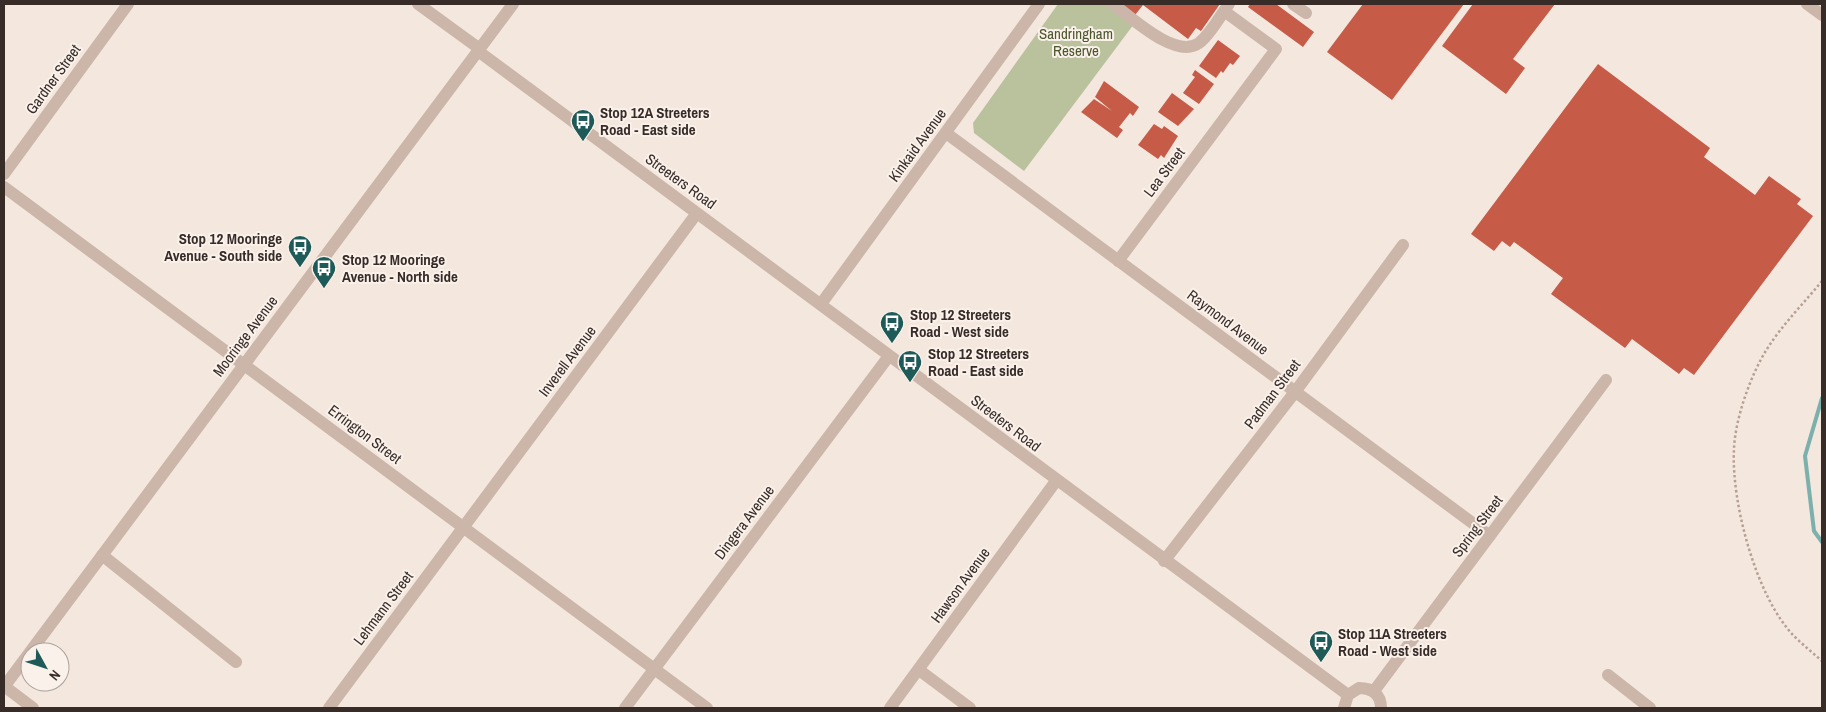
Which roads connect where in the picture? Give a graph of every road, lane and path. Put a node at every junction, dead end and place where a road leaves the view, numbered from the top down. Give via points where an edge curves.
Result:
1 (128, 4) edge
2 (418, 4) edge
3 (513, 4) edge
4 (1039, 4) edge
5 (1113, 4) edge
6 (1293, 4) edge
7 (1807, 4) edge
8 (1226, 8) edge
9 (1306, 14) dead end
10 (1822, 15) edge
11 (479, 50) junction
12 (946, 133) junction
13 (4, 174) edge
14 (4, 187) edge
15 (697, 213) junction
16 (1403, 245) dead end
17 (1118, 261) junction
18 (1822, 281) edge
19 (821, 304) junction
20 (889, 356) junction
21 (244, 364) junction
22 (1606, 380) dead end
23 (1295, 392) junction
24 (1056, 481) junction
25 (463, 528) junction
26 (1490, 536) junction
27 (102, 555) junction
28 (1164, 561) junction
29 (236, 662) dead end
30 (1822, 662) edge
31 (654, 669) junction
32 (919, 670) junction
33 (1608, 675) dead end
34 (4, 687) edge
35 (1374, 691) junction
36 (1348, 695) junction
37 (33, 708) edge
38 (329, 708) edge
39 (625, 708) edge
40 (707, 708) edge
41 (890, 708) edge
42 (970, 708) edge
43 (1344, 708) edge
44 (1381, 708) edge
45 (1650, 708) edge

1 - 13 street, Gardner Street
2 - 11 street, Streeters Road
3 - 11 street, Mooringe Avenue
4 - 12 street, Kinkaid Avenue
5 - 8 street via 1170,45 1184,48 1200,43
6 - 9 street
7 - 10 street
8 - 17 street, Lea Street via 1276,49
11 - 15 street, Streeters Road
11 - 21 street, Mooringe Avenue
12 - 17 street, Raymond Avenue
12 - 19 street, Kinkaid Avenue
14 - 21 street, Errington Street
15 - 19 street, Streeters Road
15 - 25 street, Inverell Avenue
16 - 23 street, Padman Street
17 - 23 street, Raymond Avenue
18 - 30 path via 1767,349 1744,399 1734,448 1735,491 1748,547 1769,600 1793,635
19 - 20 street, Streeters Road
20 - 24 street, Streeters Road
20 - 31 street, Dingera Avenue
21 - 25 street, Errington Street
21 - 27 street, Mooringe Avenue
22 - 26 street, Spring Street
23 - 26 street, Raymond Avenue
23 - 28 street, Padman Street
24 - 28 street, Streeters Road
24 - 32 street, Hawson Avenue
25 - 31 street, Errington Street
25 - 38 street, Lehmann Street
26 - 35 street, Spring Street
27 - 29 street
27 - 34 street, Mooringe Avenue
28 - 36 street, Streeters Road
31 - 39 street, Dingera Avenue
31 - 40 street, Errington Street
32 - 41 street, Hawson Avenue
32 - 42 street
33 - 45 street
34 - 37 street
35 - 36 street via 1359,688
35 - 44 street via 1380,698
36 - 43 street

